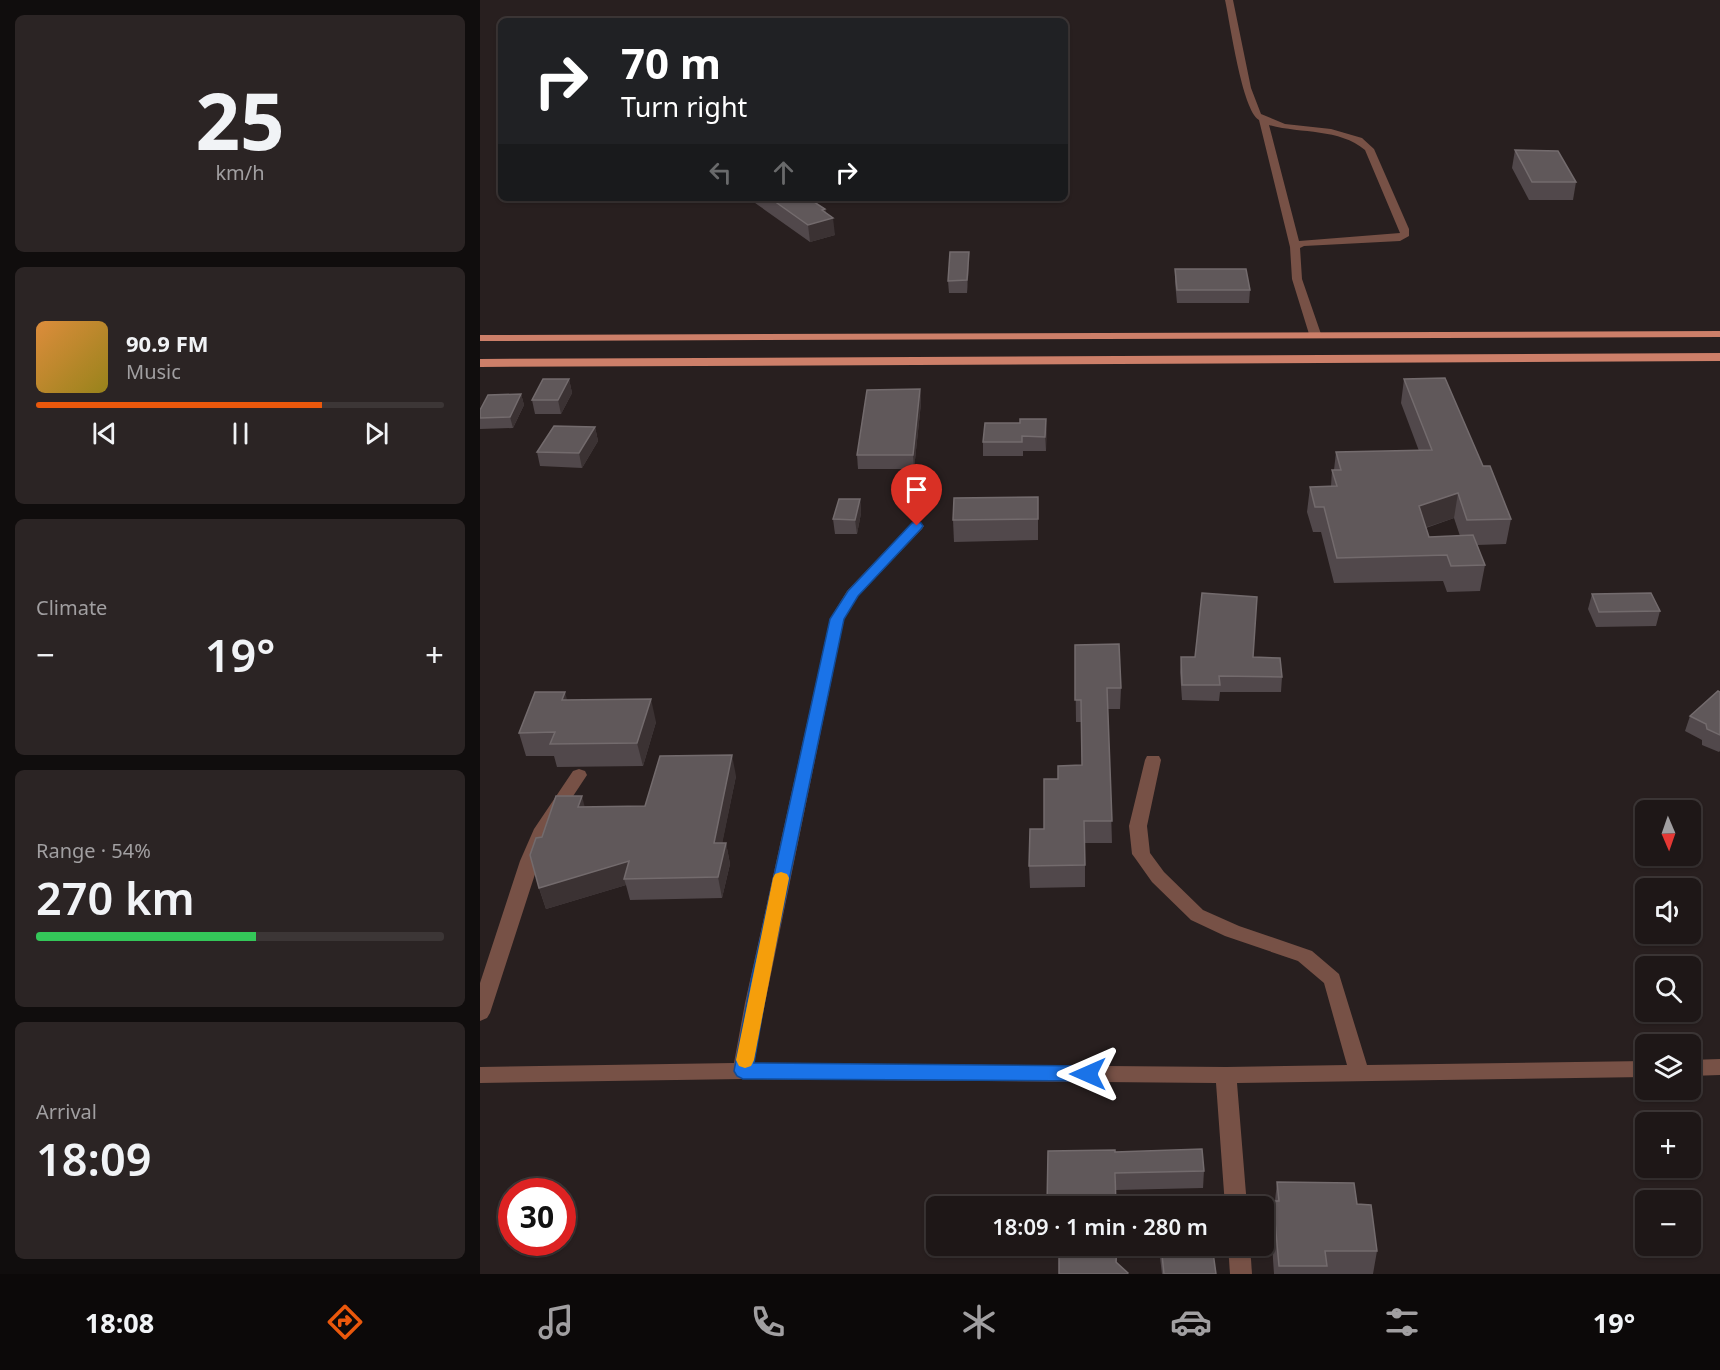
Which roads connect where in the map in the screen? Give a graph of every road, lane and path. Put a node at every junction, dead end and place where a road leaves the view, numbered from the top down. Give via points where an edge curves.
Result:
1 (1229, 0) edge
2 (1263, 120) junction
3 (1295, 247) junction
4 (1315, 334) junction
5 (1720, 334) edge
6 (480, 338) edge
7 (1720, 357) edge
8 (480, 363) edge
9 (917, 526) dead end
10 (1153, 760) dead end
11 (579, 775) dead end
12 (480, 1013) edge
13 (1720, 1067) edge
14 (1635, 1068) edge
15 (1701, 1068) edge
16 (743, 1071) junction
17 (1359, 1073) junction
18 (480, 1074) edge
19 (1226, 1075) junction
20 (1235, 1196) edge
21 (1240, 1256) edge
22 (1241, 1274) edge

1 - 2 street via 1247,88 1257,115
2 - 3 street
2 - 3 street via 1362,140 1405,234 1400,238 1302,243
3 - 4 street via 1297,279
4 - 5 main road
4 - 6 main road
7 - 8 main road
9 - 16 street via 852,594 837,619
10 - 17 street via 1138,826 1141,854 1158,877 1197,915 1232,932 1305,956 1332,979
11 - 12 street via 540,833
13 - 15 street
14 - 17 street
16 - 18 street
16 - 19 street
17 - 19 street
19 - 20 street
21 - 22 street

